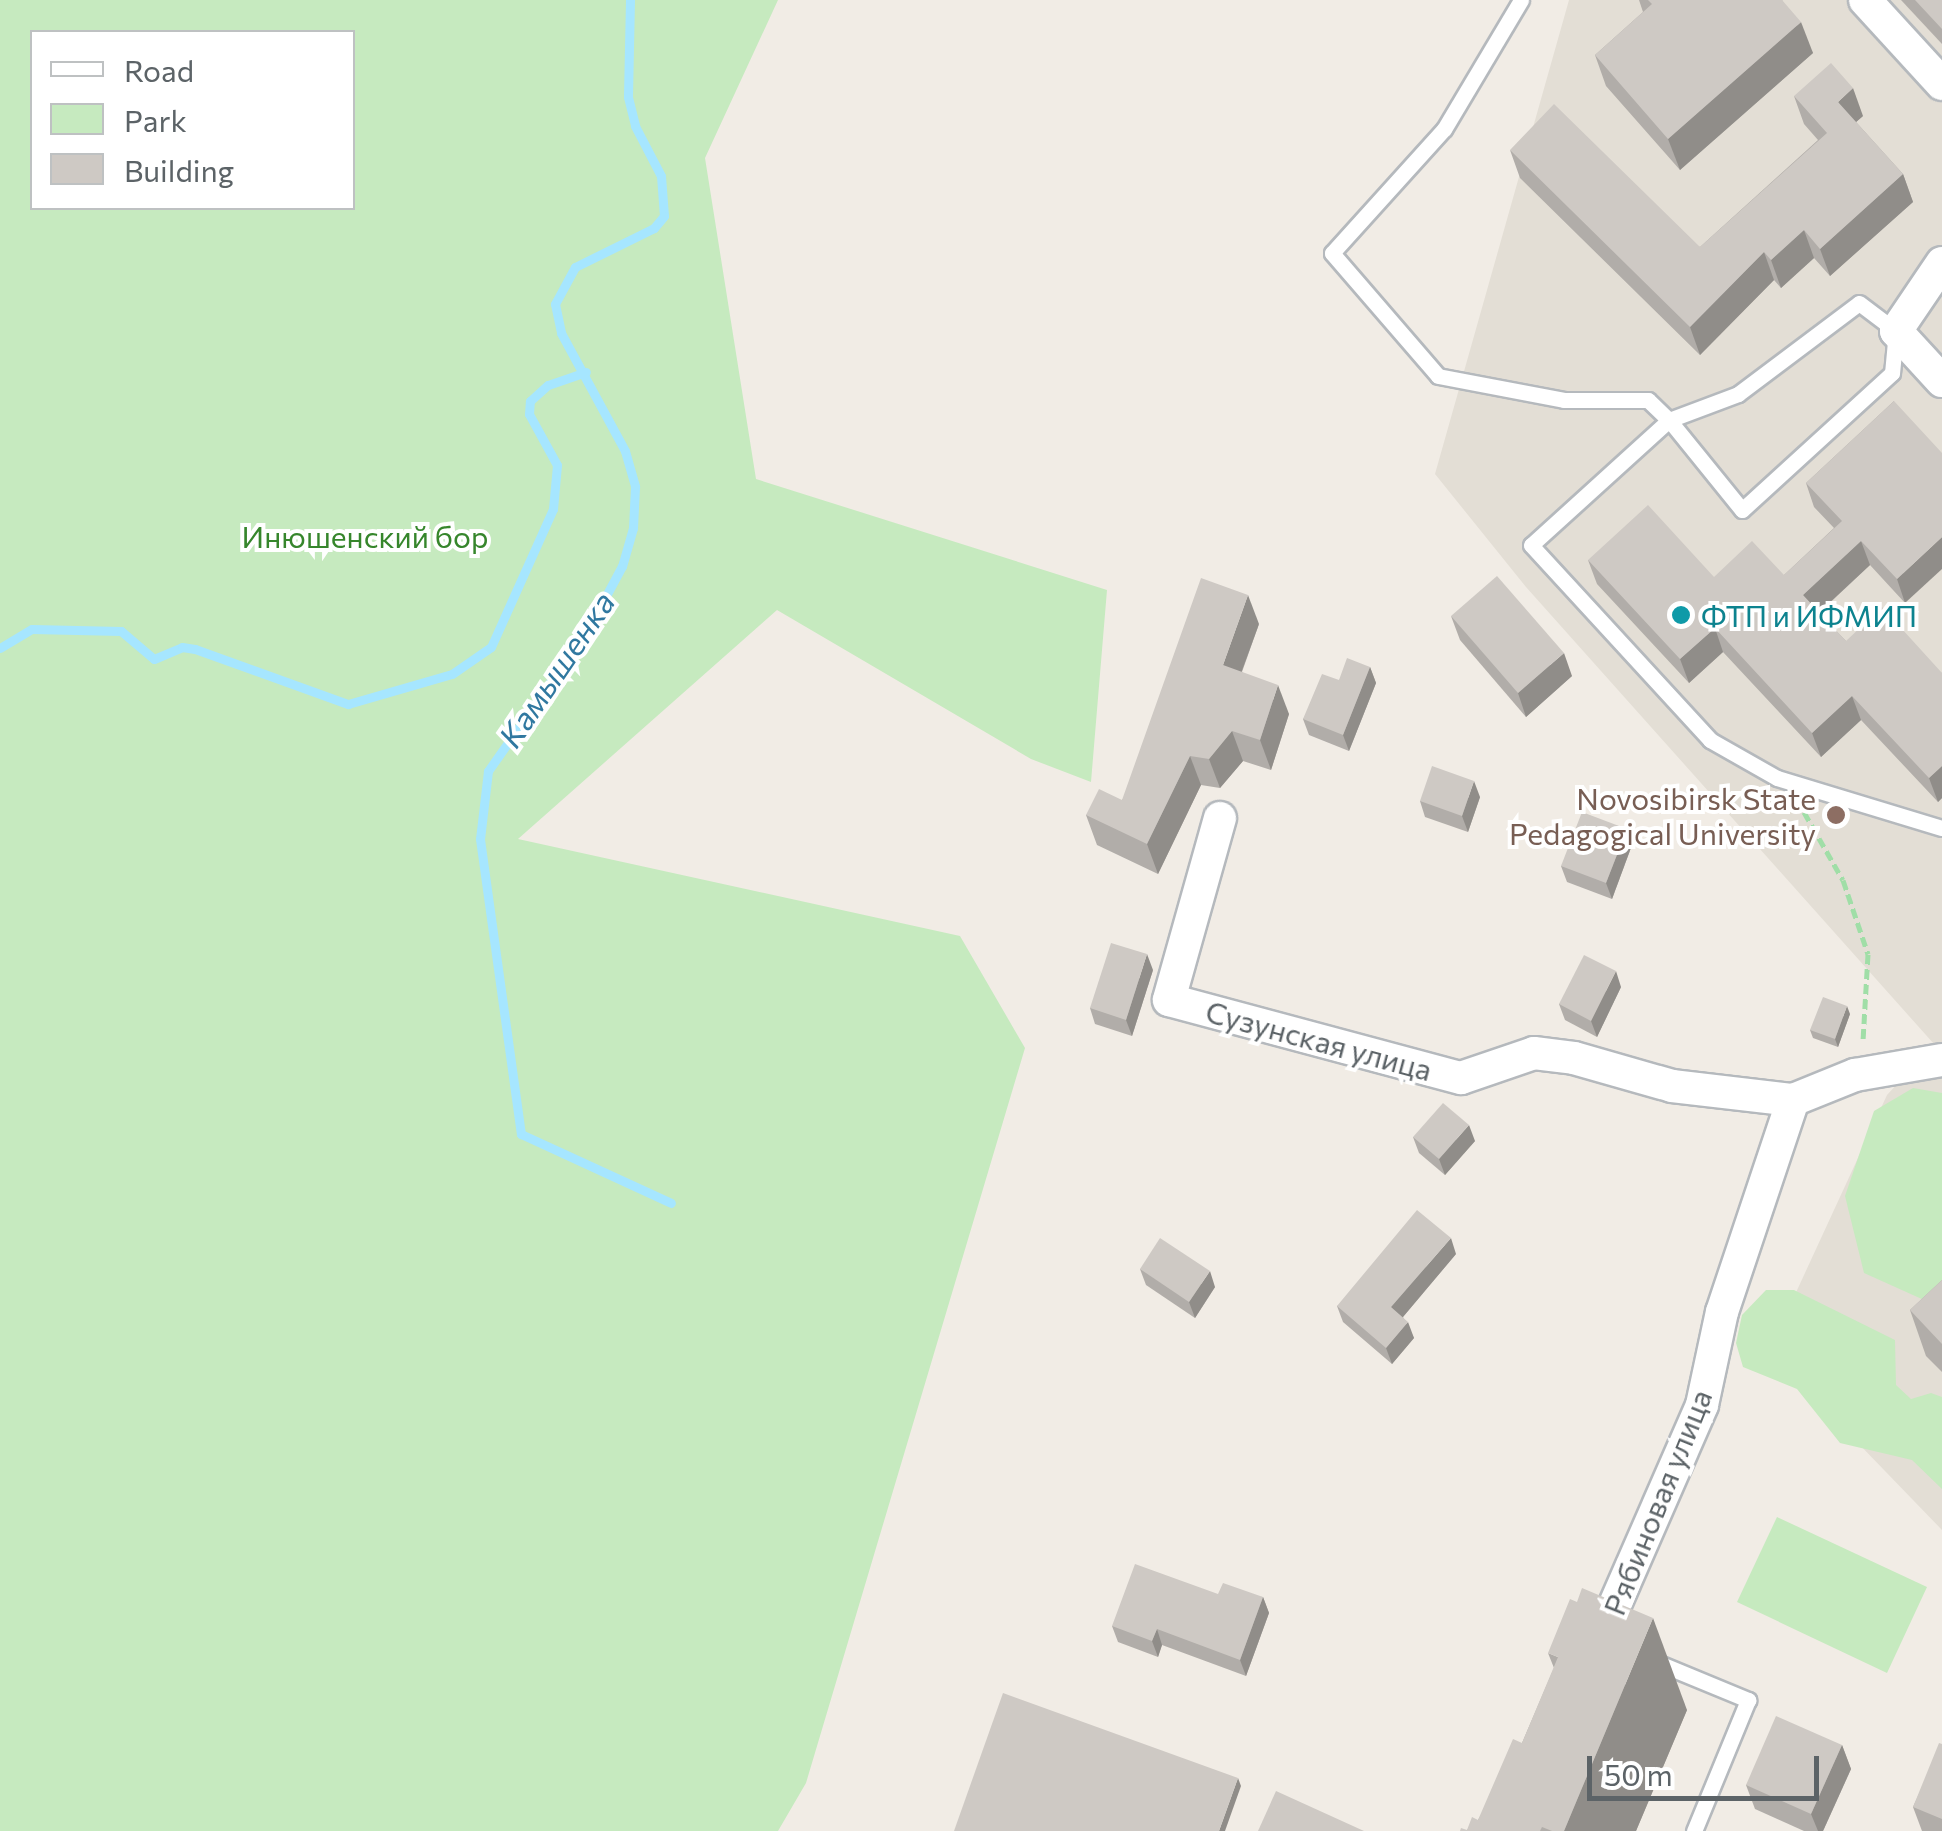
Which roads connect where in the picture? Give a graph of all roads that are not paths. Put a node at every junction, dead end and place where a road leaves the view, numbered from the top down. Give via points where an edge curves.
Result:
1 (1521, 0) edge
2 (1865, 0) edge
3 (1942, 84) edge
4 (1942, 264) edge
5 (1896, 331) junction
6 (1942, 382) edge
7 (1669, 420) junction
8 (1220, 818) dead end
9 (1942, 828) edge
10 (1942, 1060) edge
11 (1793, 1100) junction
12 (1637, 1655) edge
13 (1582, 1672) edge
14 (1694, 1831) edge

1 - 7 lane via 1444,129 1332,254 1438,376 1564,400 1648,400
2 - 3 street
4 - 5 street
5 - 6 street
5 - 7 lane via 1859,303 1738,394
5 - 7 lane via 1892,373 1742,510
7 - 9 lane via 1531,545 1710,740 1777,778
8 - 11 street, Сузунская улица via 1169,1000 1461,1078 1534,1053 1672,1086
10 - 11 street, Сузунская улица via 1855,1075
11 - 13 street, Рябиновая улица via 1722,1312 1702,1404 1610,1643
12 - 14 lane via 1748,1700

